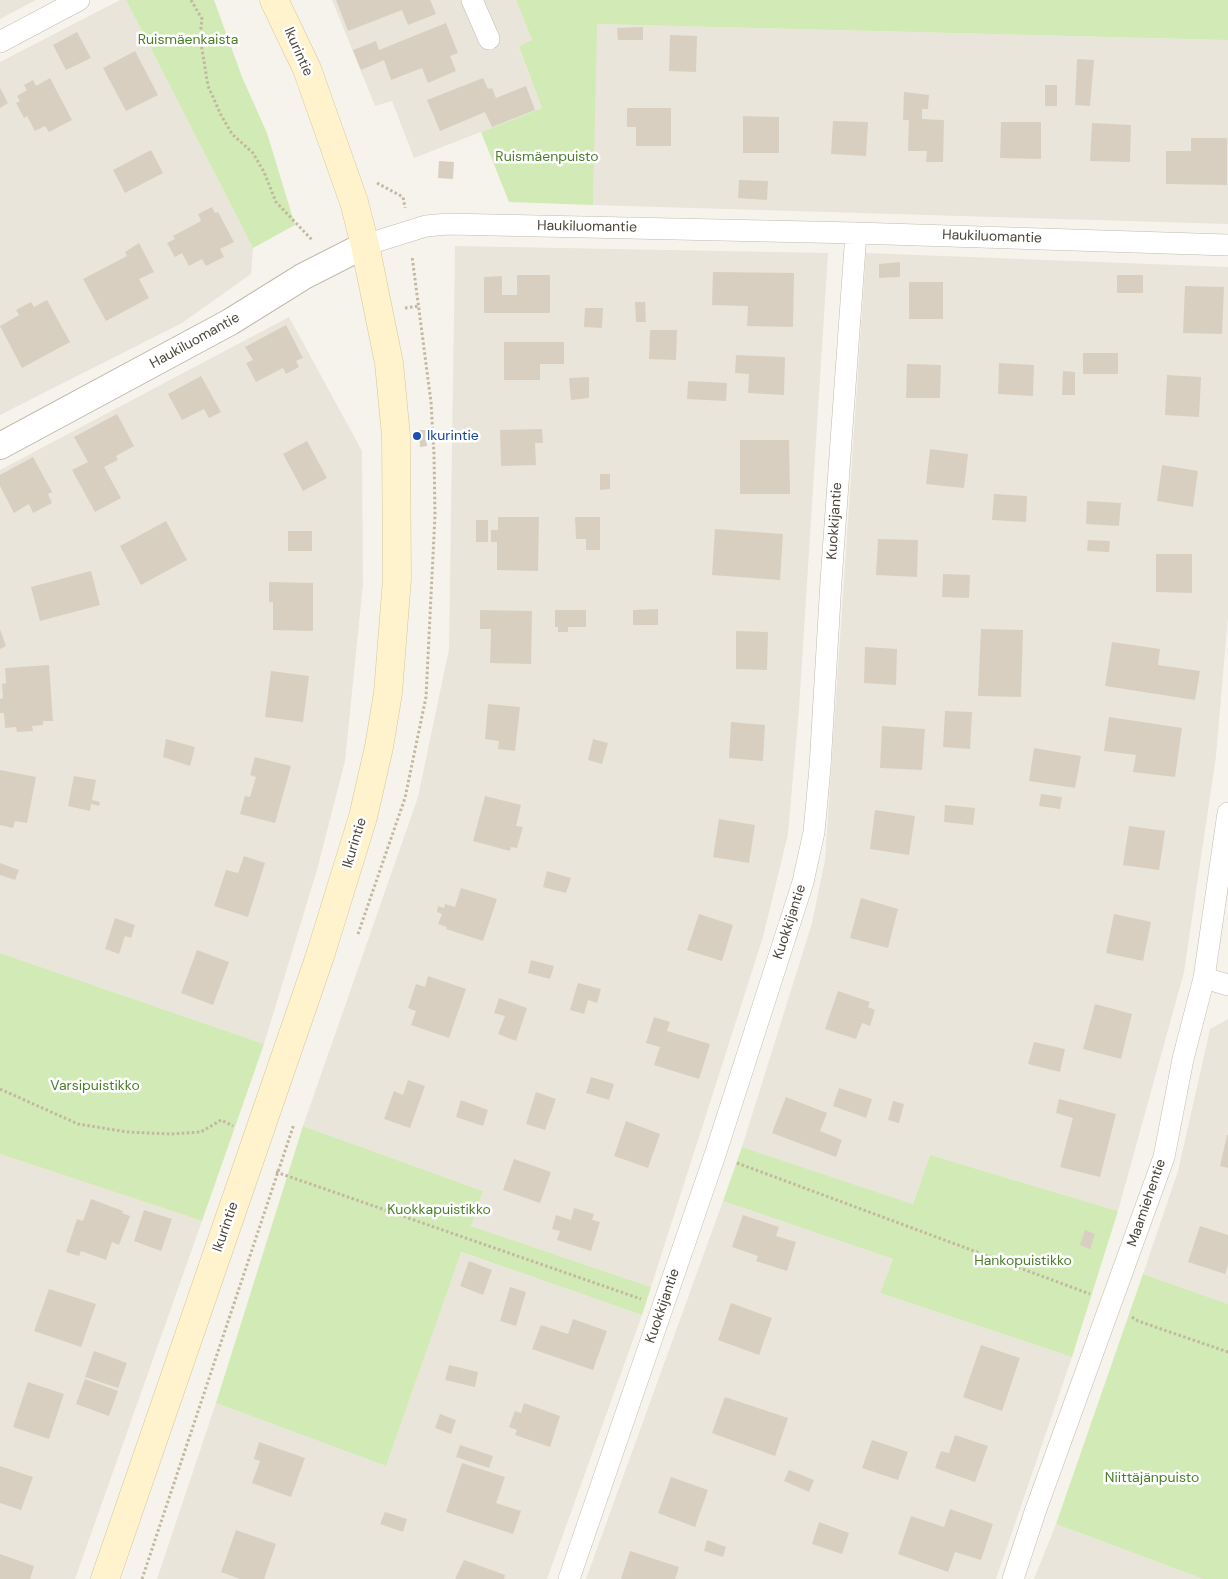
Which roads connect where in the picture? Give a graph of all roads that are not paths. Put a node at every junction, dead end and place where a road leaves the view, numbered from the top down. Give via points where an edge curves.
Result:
1 (79, 0) edge
2 (274, 0) edge
3 (472, 0) edge
4 (489, 39) dead end
5 (0, 42) edge
6 (856, 233) junction
7 (366, 245) junction
8 (1228, 245) edge
9 (0, 446) edge
10 (1228, 813) edge
11 (1204, 978) junction
12 (1228, 985) edge
13 (105, 1579) edge
14 (568, 1579) edge
15 (1013, 1579) edge

1 - 5 street
2 - 7 main road, Ikurintie via 307,69
3 - 4 street
6 - 7 street, Haukiluomantie via 448,224 409,231
6 - 8 street, Haukiluomantie
6 - 14 street, Kuokkijantie via 814,832 803,882 715,1155
7 - 9 street, Haukiluomantie via 304,276 230,322
7 - 13 main road, Ikurintie via 389,362 396,436 396,579 388,693 379,747 364,816 320,956
10 - 11 street, Maamiehentie
11 - 12 street
11 - 15 street, Maamiehentie via 1183,1059 1164,1157

